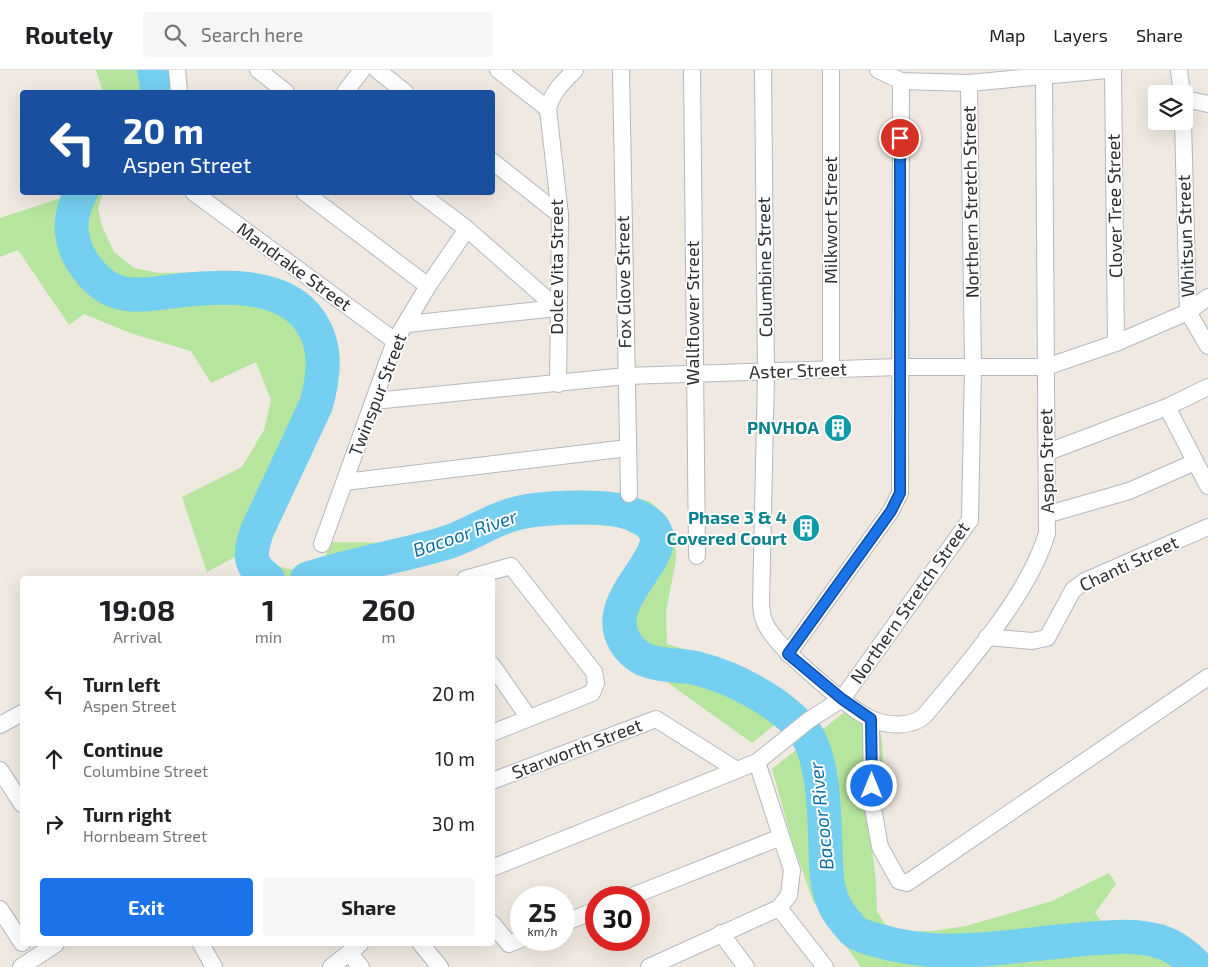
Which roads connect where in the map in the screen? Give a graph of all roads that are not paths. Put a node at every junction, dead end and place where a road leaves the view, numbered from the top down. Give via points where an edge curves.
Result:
1 (177, 70) edge
2 (362, 70) edge
3 (377, 70) edge
4 (498, 70) edge
5 (575, 70) edge
6 (621, 70) edge
7 (692, 70) edge
8 (763, 70) edge
9 (832, 70) edge
10 (878, 70) edge
11 (1108, 70) edge
12 (1113, 70) edge
13 (1179, 70) edge
14 (267, 73) edge
15 (1044, 77) junction
16 (901, 81) junction
17 (969, 83) junction
18 (1181, 85) edge
19 (179, 90) edge
20 (284, 90) edge
21 (346, 90) edge
22 (402, 90) edge
23 (1193, 100) edge
24 (1208, 104) edge
25 (548, 110) junction
26 (1183, 130) edge
27 (495, 163) edge
28 (197, 195) edge
29 (308, 195) edge
30 (422, 195) edge
31 (560, 215) junction
32 (467, 229) junction
33 (428, 286) junction
34 (1208, 297) edge
35 (557, 308) junction
36 (1188, 312) junction
37 (407, 324) junction
38 (395, 341) junction
39 (1116, 343) junction
40 (1208, 346) edge
41 (973, 366) junction
42 (1046, 366) junction
43 (899, 367) junction
44 (831, 369) junction
45 (766, 373) junction
46 (694, 374) junction
47 (626, 376) junction
48 (558, 384) junction
49 (1208, 387) edge
50 (374, 401) junction
51 (1167, 407) junction
52 (628, 448) junction
53 (1048, 452) junction
54 (1195, 462) junction
55 (345, 482) junction
56 (1208, 486) edge
57 (629, 494) dead end
58 (1049, 514) junction
59 (1208, 527) edge
60 (322, 544) dead end
61 (697, 556) dead end
62 (476, 576) edge
63 (987, 637) junction
64 (788, 654) junction
65 (495, 669) edge
66 (1208, 677) edge
67 (842, 699) junction
68 (20, 714) edge
69 (529, 718) junction
70 (871, 719) junction
71 (0, 725) edge
72 (495, 732) edge
73 (757, 762) junction
74 (0, 770) edge
75 (737, 770) junction
76 (495, 780) edge
77 (20, 801) edge
78 (781, 837) junction
79 (495, 867) edge
80 (650, 889) edge
81 (778, 908) junction
82 (0, 909) edge
83 (495, 927) edge
84 (720, 933) junction
85 (20, 939) edge
86 (510, 944) edge
87 (23, 946) edge
88 (53, 946) edge
89 (202, 946) edge
90 (423, 946) edge
91 (355, 948) edge
92 (27, 963) edge
93 (658, 966) edge
94 (214, 967) edge
95 (331, 967) edge
96 (361, 967) edge
97 (440, 967) edge
98 (746, 967) edge
99 (825, 967) edge

1 - 19 street
2 - 21 street
3 - 22 street
4 - 25 street
5 - 25 street, Dolce Vita Street via 550,97
6 - 47 street, Fox Glove Street
7 - 46 street, Wallflower Street
8 - 45 street, Columbine Street
9 - 44 street, Milkwort Street
10 - 16 street
11 - 15 street
12 - 39 street, Clover Tree Street
13 - 18 street
14 - 20 street
15 - 17 street
15 - 42 street, Aspen Street
16 - 17 street
16 - 43 street
17 - 41 street, Northern Stretch Street
23 - 24 street
25 - 31 street, Dolce Vita Street
26 - 36 street, Whitsun Street
27 - 31 street
28 - 38 street, Mandrake Street
29 - 33 street
30 - 32 street
31 - 35 street, Dolce Vita Street
32 - 33 street, Twinspur Street
32 - 35 street
33 - 37 street, Twinspur Street
34 - 36 street, Aster Street
35 - 37 street
35 - 48 street, Dolce Vita Street
36 - 39 street, Aster Street
36 - 40 street, Whitsun Street
37 - 38 street, Twinspur Street
38 - 50 street, Twinspur Street
39 - 42 street, Aster Street
41 - 42 street, Aster Street
41 - 43 street, Aster Street
41 - 67 street, Northern Stretch Street via 970,520
42 - 53 street, Aspen Street
43 - 44 street, Aster Street
43 - 64 street via 900,493 891,511
44 - 45 street, Aster Street
45 - 46 street, Aster Street
45 - 64 street, Columbine Street via 761,605 769,631
46 - 47 street, Aster Street
46 - 61 street, Wallflower Street
47 - 48 street, Aster Street
47 - 52 street, Fox Glove Street
48 - 50 street, Aster Street
49 - 51 street
50 - 55 street, Twinspur Street
51 - 53 street
51 - 54 street
52 - 55 street
52 - 57 street, Fox Glove Street
53 - 58 street, Aspen Street
54 - 56 street
54 - 58 street via 1129,491
55 - 60 street, Twinspur Street
58 - 63 street, Aspen Street via 1042,553
59 - 63 street, Chanti Street via 1073,590 1047,638 1032,641
62 - 69 street via 511,566 594,672 596,683 592,693
63 - 70 street, Aspen Street via 918,722 908,725
64 - 67 street, Columbine Street
65 - 69 street
66 - 70 street via 907,883 899,881 880,847 872,802
67 - 70 street, Aspen Street
67 - 73 street, Northern Stretch Street via 808,720
68 - 71 street
69 - 72 street
73 - 75 street, Northern Stretch Street
73 - 78 street
74 - 77 street
75 - 76 street, Starworth Street via 656,719
75 - 79 street, Northern Stretch Street
78 - 80 street
78 - 81 street via 792,870 789,895
81 - 84 street
81 - 99 street
82 - 85 street
83 - 86 street
84 - 93 street
84 - 98 street
87 - 92 street
88 - 92 street
89 - 94 street
90 - 97 street
91 - 95 street
91 - 96 street

